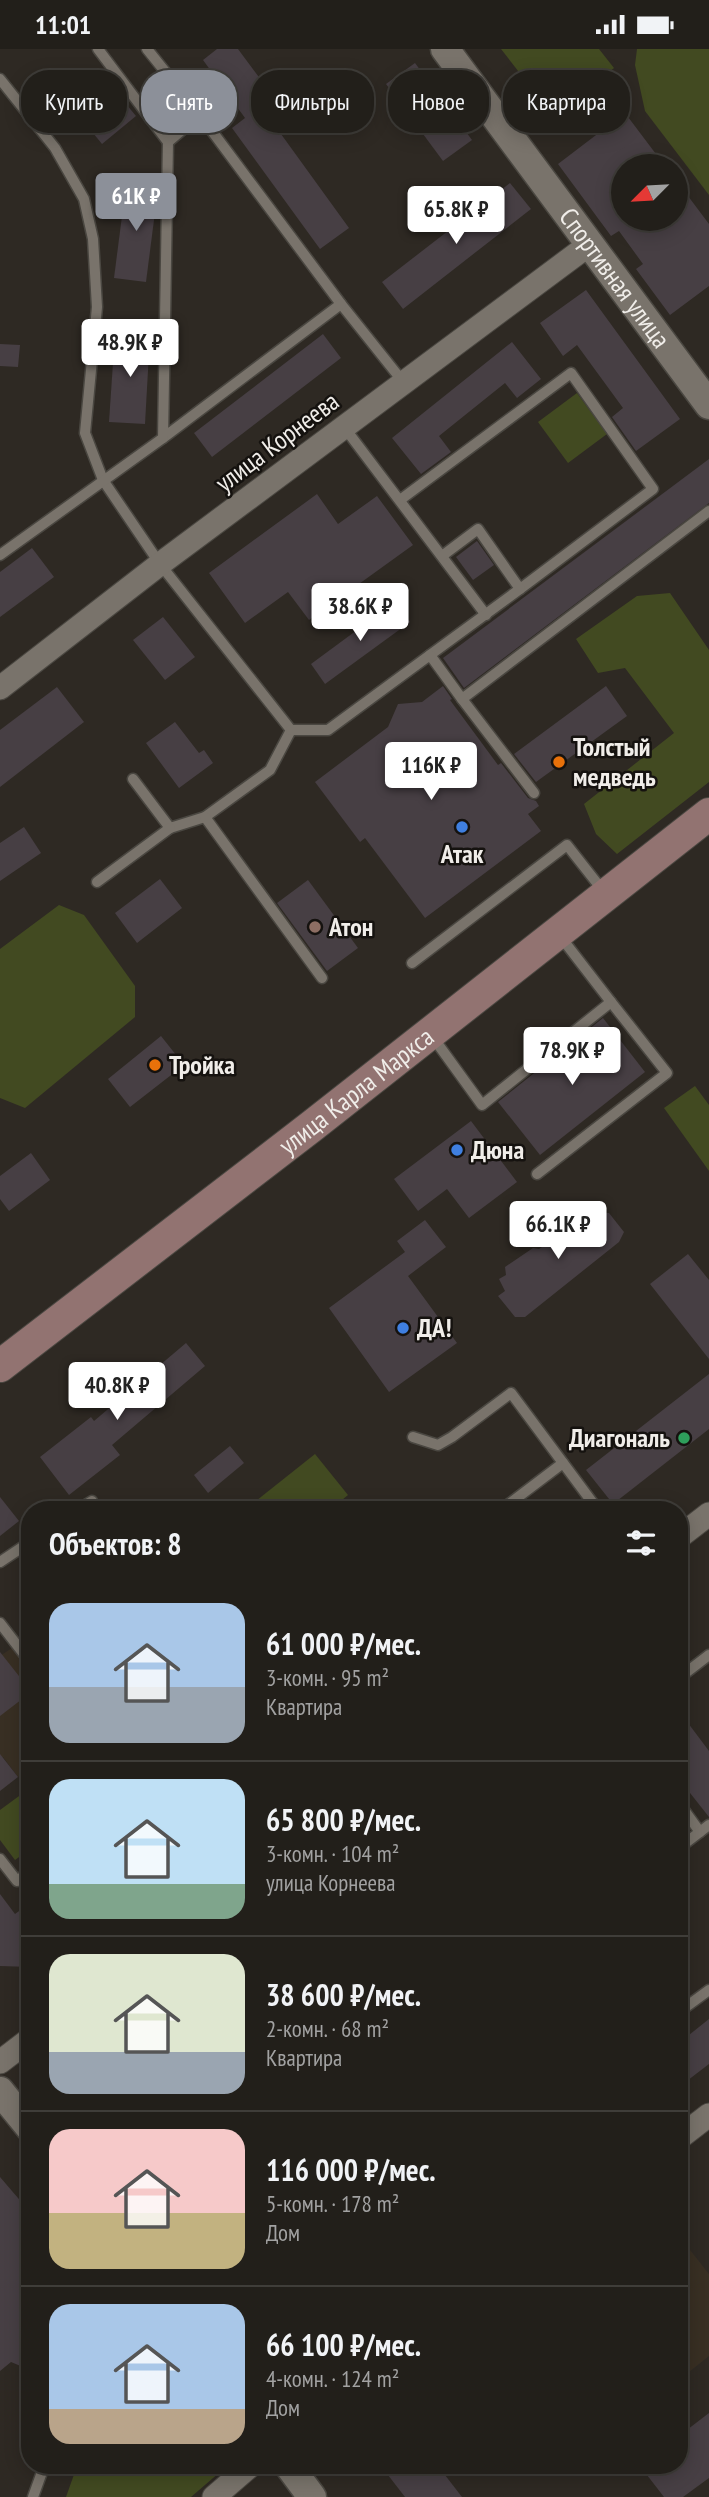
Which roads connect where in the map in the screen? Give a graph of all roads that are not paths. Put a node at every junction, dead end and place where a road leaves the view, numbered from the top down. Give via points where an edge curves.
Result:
1 (98, 49) edge
2 (147, 49) edge
3 (445, 49) edge
4 (164, 70) edge
5 (0, 79) edge
6 (178, 133) edge
7 (213, 133) edge
8 (167, 142) junction
9 (590, 244) junction
10 (341, 304) junction
11 (404, 383) junction
12 (709, 405) edge
13 (344, 427) junction
14 (163, 438) junction
15 (103, 480) junction
16 (400, 500) junction
17 (709, 511) edge
18 (0, 555) edge
19 (442, 556) junction
20 (160, 564) junction
21 (520, 589) junction
22 (486, 615) junction
23 (430, 655) junction
24 (0, 688) edge
25 (462, 699) junction
26 (291, 730) junction
27 (133, 779) dead end
28 (534, 793) dead end
29 (709, 814) edge
30 (205, 817) junction
31 (170, 828) junction
32 (97, 882) dead end
33 (606, 894) junction
34 (556, 933) junction
35 (412, 963) dead end
36 (321, 978) dead end
37 (611, 1002) junction
38 (430, 1034) junction
39 (537, 1174) dead end
40 (0, 1366) edge
41 (414, 1437) dead end
42 (563, 1463) junction
43 (513, 1501) edge
44 (591, 1501) edge
45 (709, 1514) edge
46 (688, 1530) edge
47 (21, 1548) edge
48 (0, 1562) edge
49 (0, 1623) edge
50 (21, 1650) edge
51 (709, 1655) edge
52 (688, 1671) edge
53 (688, 1812) edge
54 (705, 1829) edge
55 (688, 1841) edge
56 (0, 1859) edge
57 (21, 1877) edge
58 (709, 1990) edge
59 (688, 2005) edge
60 (21, 2046) edge
61 (0, 2062) edge
62 (0, 2091) edge
63 (709, 2115) edge
64 (21, 2117) edge
65 (688, 2131) edge
66 (42, 2474) edge
67 (241, 2474) edge
68 (295, 2474) edge
69 (33, 2497) edge
70 (214, 2497) edge
71 (312, 2497) edge

1 - 8 lane
2 - 4 lane
3 - 9 street, Спортивная улица
5 - 15 lane via 55,148 84,199 93,239 96,307 85,433
6 - 8 lane
7 - 10 lane
8 - 14 lane
9 - 11 street, улица Корнеева
9 - 12 street, Спортивная улица
10 - 11 lane
10 - 14 lane
11 - 13 street, улица Корнеева
13 - 16 lane
13 - 20 street, улица Корнеева
14 - 15 lane
15 - 18 lane
15 - 20 lane
16 - 19 lane
16 - 21 lane via 571,373 653,489
17 - 25 lane
19 - 21 lane via 478,529
19 - 22 lane
20 - 24 street, улица Корнеева
20 - 26 lane
21 - 22 lane
22 - 23 lane
23 - 25 lane
23 - 26 lane via 328,730
25 - 28 lane
26 - 30 lane via 270,770
27 - 31 lane
29 - 33 main road, улица Карла Маркса
30 - 31 lane
30 - 36 lane
31 - 32 lane
33 - 34 main road, улица Карла Маркса
33 - 35 lane via 567,845
34 - 37 lane
34 - 38 main road, улица Карла Маркса
37 - 38 lane via 482,1105
37 - 39 lane via 667,1073
38 - 40 main road, улица Карла Маркса
41 - 42 lane via 439,1445 511,1393
42 - 43 lane
42 - 44 lane
45 - 46 street
47 - 48 lane
49 - 50 lane
51 - 52 lane
53 - 54 lane
54 - 55 lane
56 - 57 lane via 16,1881
58 - 59 lane
60 - 61 street
62 - 64 street
63 - 65 street
66 - 69 lane
67 - 70 street
68 - 71 street

